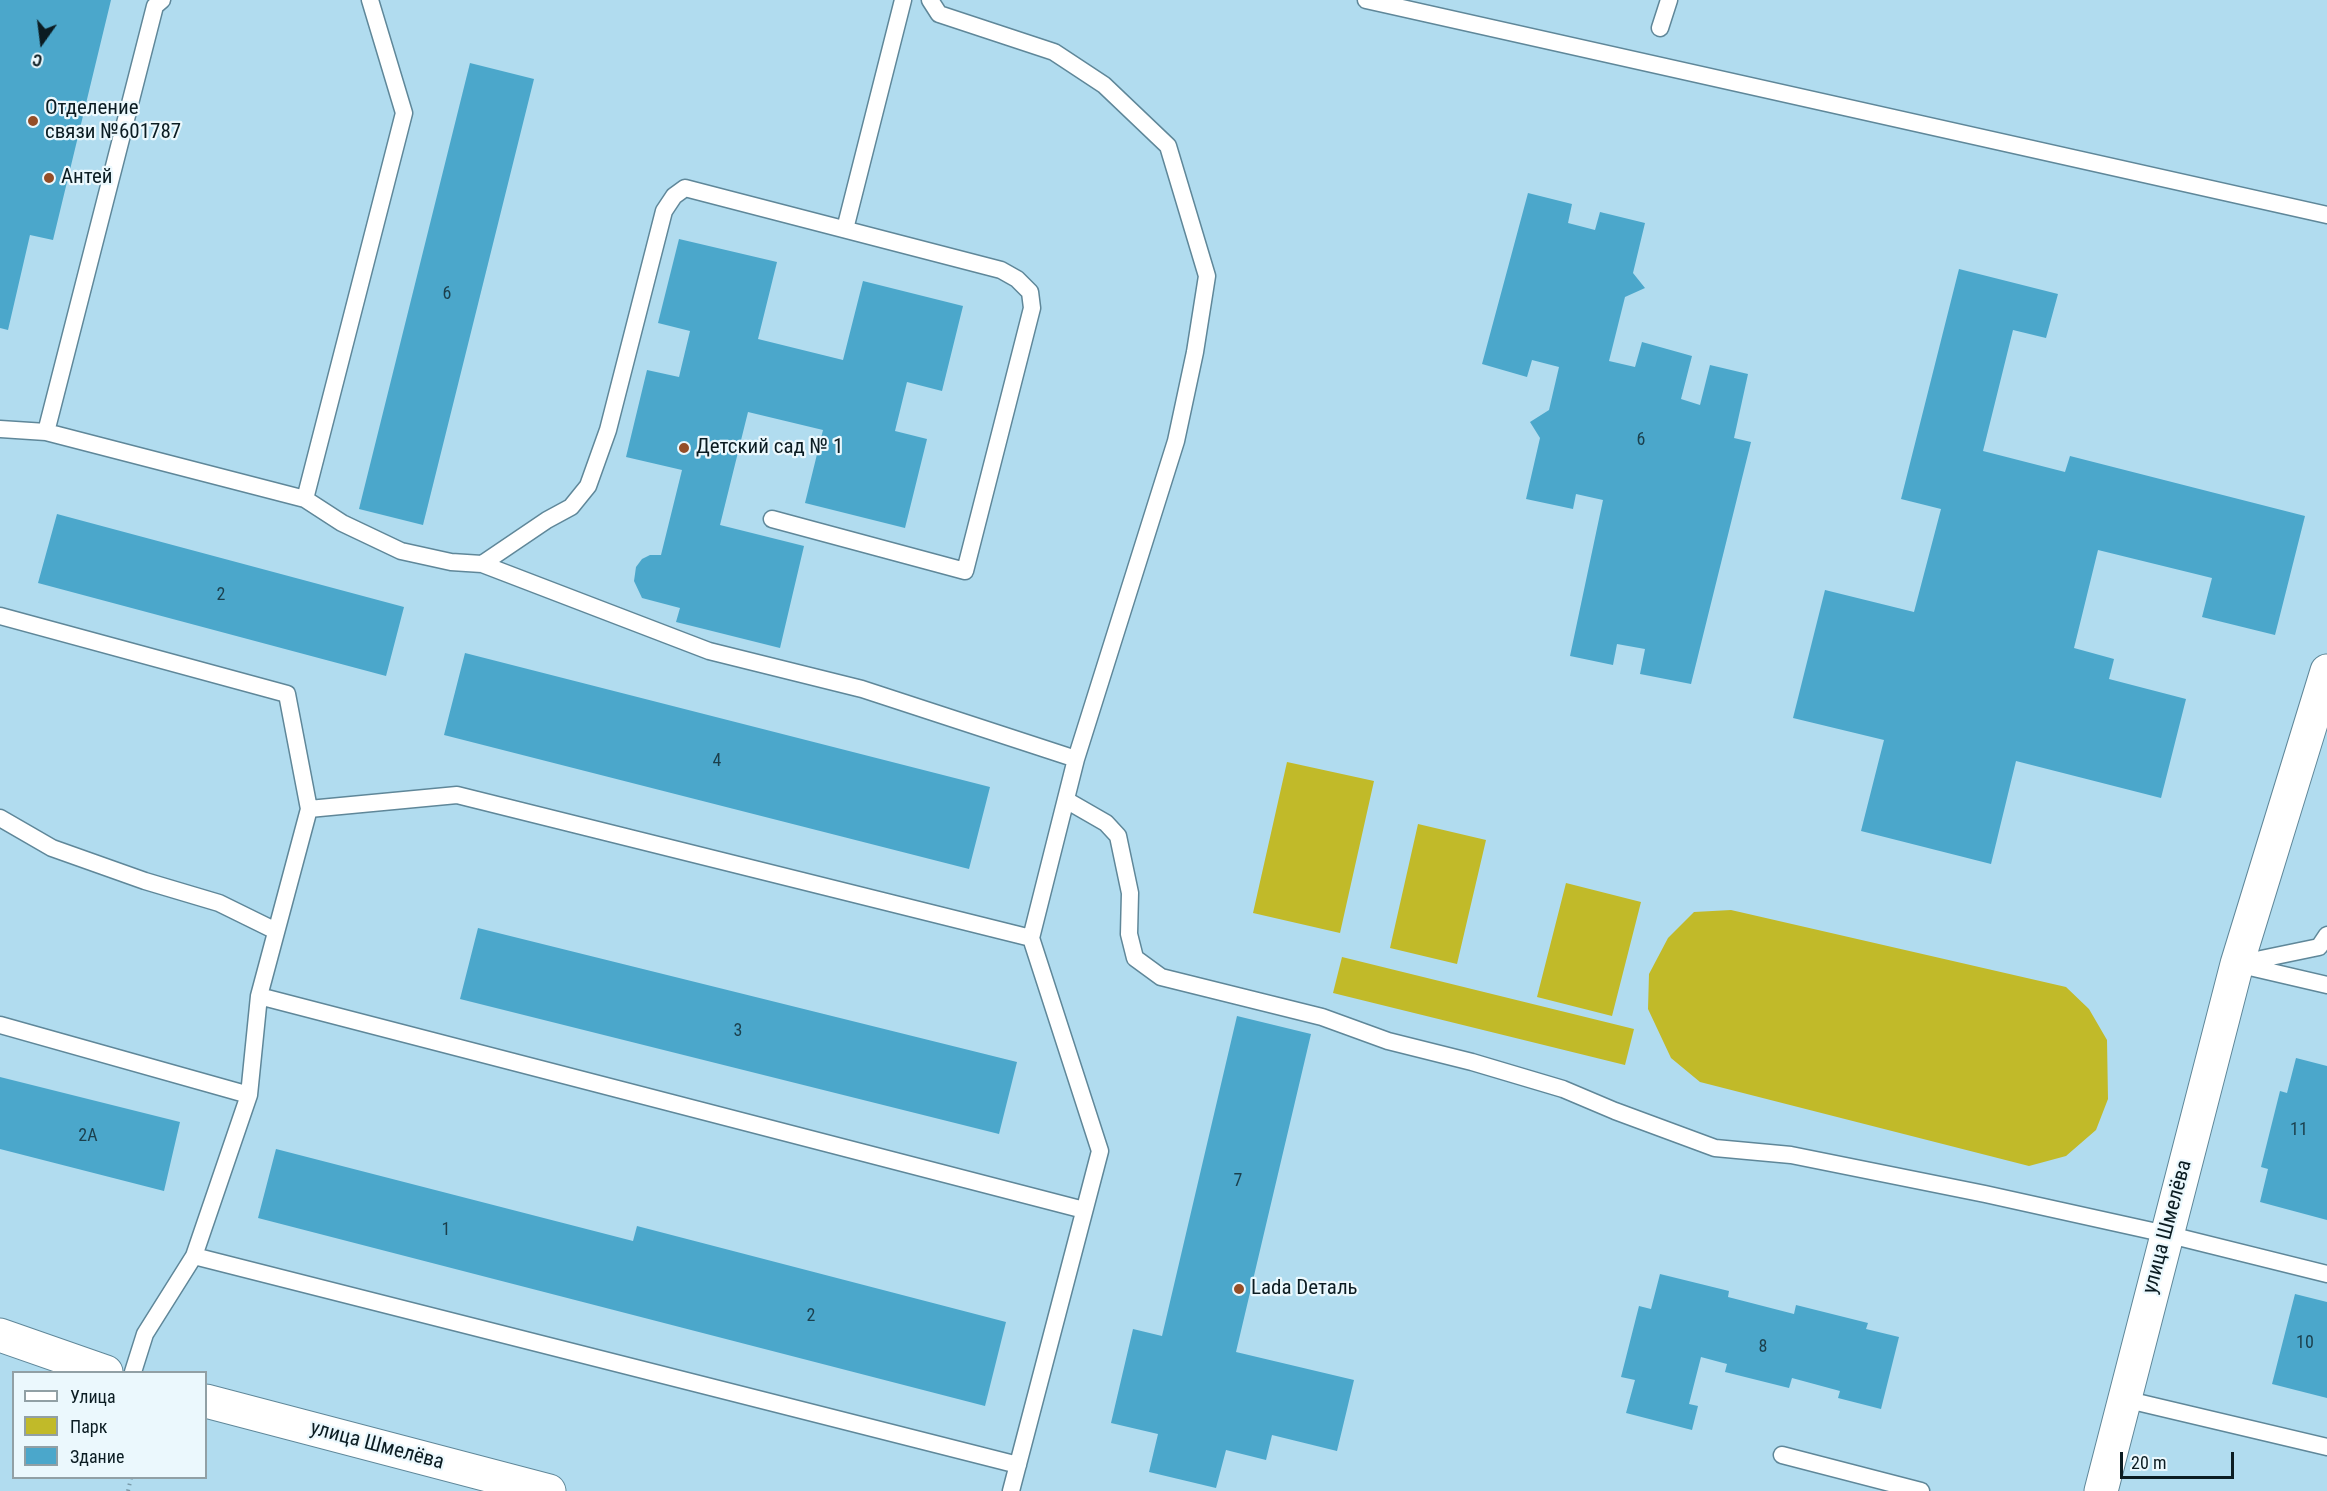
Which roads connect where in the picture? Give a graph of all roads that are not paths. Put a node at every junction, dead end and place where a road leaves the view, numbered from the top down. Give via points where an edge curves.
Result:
1 (162, 0) edge
2 (369, 0) edge
3 (903, 0) edge
4 (930, 0) edge
5 (1366, 0) edge
6 (1669, 0) edge
7 (1660, 28) dead end
8 (2327, 215) edge
9 (844, 229) junction
10 (0, 429) edge
11 (45, 432) junction
12 (305, 499) junction
13 (772, 519) dead end
14 (482, 564) junction
15 (0, 616) edge
16 (2327, 671) edge
17 (1076, 759) junction
18 (1066, 800) junction
19 (309, 809) junction
20 (0, 818) edge
21 (276, 931) junction
22 (2327, 936) edge
23 (1031, 938) junction
24 (2238, 964) junction
25 (2327, 986) edge
26 (260, 996) junction
27 (0, 1025) edge
28 (249, 1095) junction
29 (1084, 1210) junction
30 (2166, 1234) junction
31 (194, 1256) junction
32 (2327, 1274) edge
33 (0, 1335) edge
34 (103, 1371) edge
35 (133, 1371) edge
36 (2124, 1399) junction
37 (207, 1401) edge
38 (2327, 1447) edge
39 (1782, 1455) dead end
40 (1017, 1465) junction
41 (549, 1491) edge
42 (1011, 1491) edge
43 (1922, 1491) edge
44 (2101, 1491) edge

1 - 11 lane via 155,6
2 - 12 lane via 404,113
3 - 9 lane
4 - 17 lane via 939,14 1054,52 1104,85 1168,146 1207,276 1176,441
5 - 8 lane
6 - 7 lane
9 - 13 lane via 1001,270 1030,292 1032,308 966,571
9 - 14 lane via 685,188 674,196 664,211 608,430 588,486 571,507
10 - 11 lane
11 - 12 lane
12 - 14 lane via 342,523 401,551
14 - 17 lane via 709,651 862,689
15 - 19 lane via 287,694
16 - 24 street, улица Шмелёва
17 - 18 lane
18 - 23 lane
18 - 30 lane via 1106,824 1118,836 1130,893 1129,934 1135,958 1161,977 1322,1017 1388,1041 1563,1089 1715,1148 1791,1155
19 - 21 lane
19 - 23 lane via 457,795
20 - 21 lane via 52,848 219,903
21 - 26 lane
22 - 24 lane via 2319,947
23 - 29 lane via 1100,1151
24 - 25 lane
24 - 30 street, улица Шмелёва
26 - 28 lane
26 - 29 lane
27 - 28 lane
28 - 31 lane
29 - 40 lane
30 - 32 lane
30 - 36 street, улица Шмелёва
31 - 35 lane via 145,1334
31 - 40 lane
33 - 34 street
36 - 38 lane
36 - 44 street, улица Шмелёва
37 - 41 street, улица Шмелёва
39 - 43 lane
40 - 42 lane

